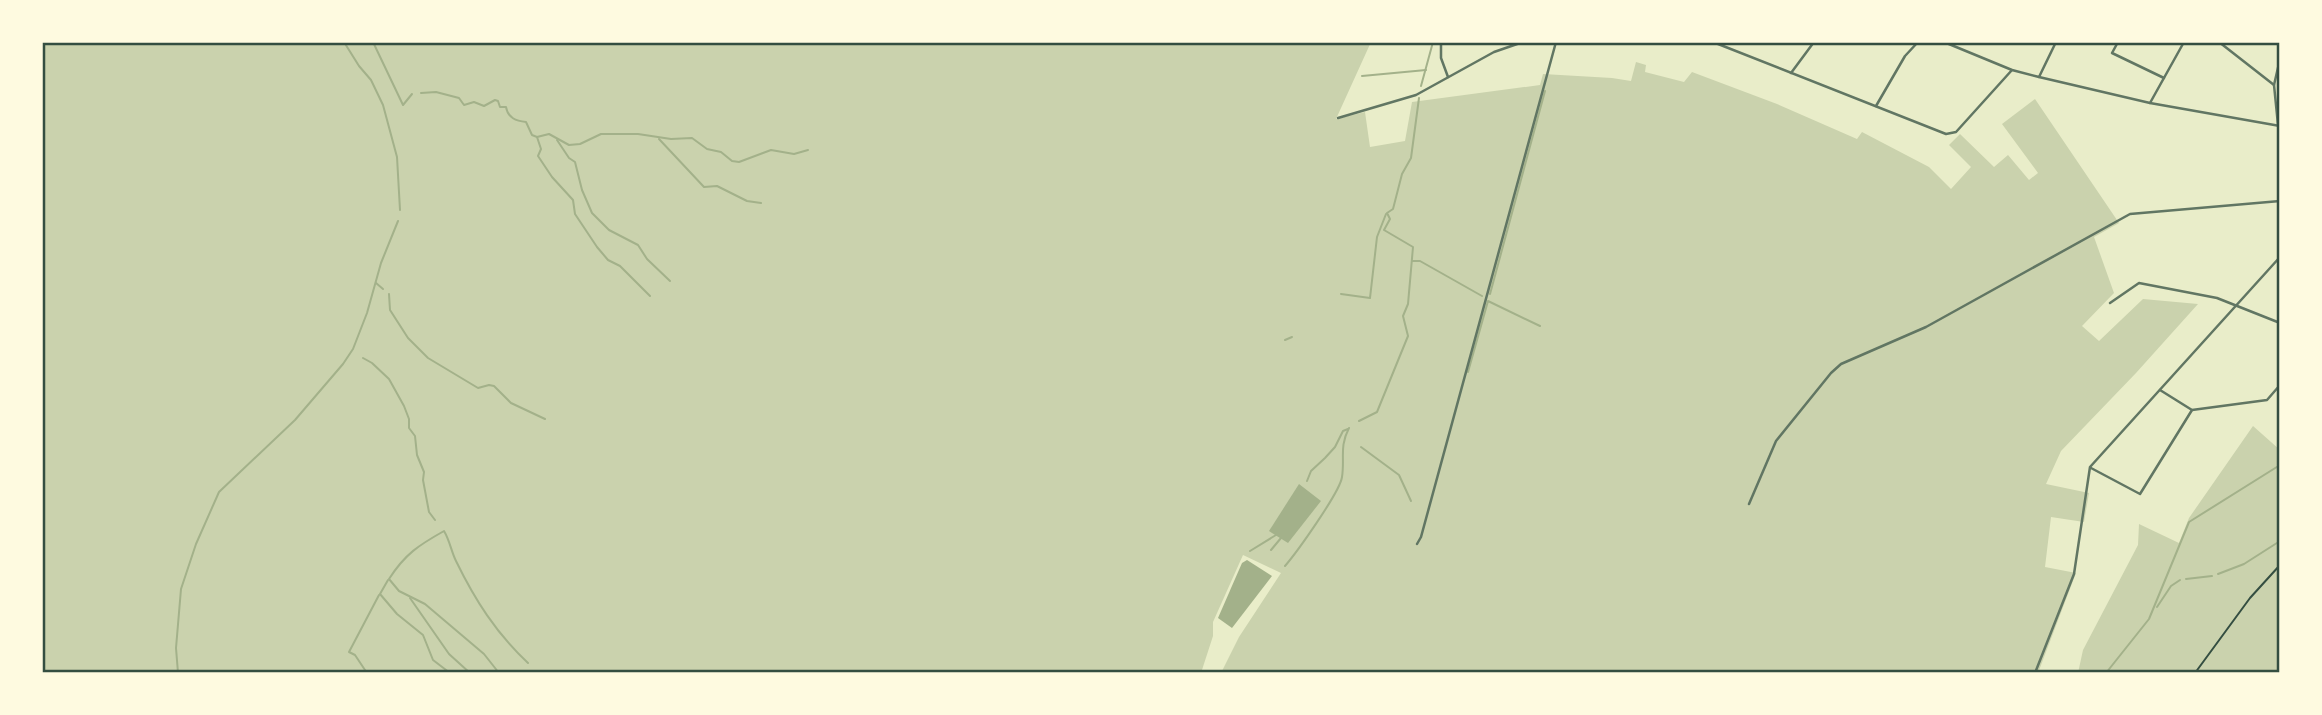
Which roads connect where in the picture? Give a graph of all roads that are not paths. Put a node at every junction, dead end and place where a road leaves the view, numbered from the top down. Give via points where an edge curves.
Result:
1 (1441, 42) edge
2 (1523, 42) edge
3 (1556, 42) edge
4 (1713, 42) edge
5 (1814, 42) edge
6 (1918, 42) edge
7 (1944, 42) edge
8 (2056, 42) edge
9 (2118, 42) edge
10 (2184, 42) edge
11 (2219, 42) edge
12 (2280, 59) edge
13 (2012, 70) junction
14 (1791, 73) junction
15 (1448, 76) junction
16 (2039, 76) junction
17 (2164, 78) junction
18 (2274, 85) junction
19 (2150, 103) junction
20 (1876, 107) junction
21 (1338, 118) dead end
22 (2279, 125) edge
23 (2280, 201) edge
24 (2280, 257) edge
25 (2110, 303) dead end
26 (2237, 304) junction
27 (2280, 323) edge
28 (2280, 385) edge
29 (2160, 390) junction
30 (2192, 410) junction
31 (2090, 467) junction
32 (1749, 504) dead end
33 (1417, 544) dead end
34 (2035, 673) edge

1 - 15 street
2 - 15 street
3 - 33 street
4 - 14 street
5 - 14 street
6 - 20 street
7 - 13 street
8 - 16 street
9 - 17 street via 2112,53
10 - 17 street
11 - 18 street
12 - 18 street
13 - 16 street
13 - 20 street via 1951,134
14 - 20 street
15 - 21 street via 1416,95
16 - 19 street
17 - 19 street
18 - 22 street
19 - 22 street
23 - 32 street via 2130,214 1926,327 1841,364 1776,442
24 - 26 street
25 - 26 street via 2139,283
26 - 27 street
26 - 29 street
28 - 30 street via 2267,400
29 - 30 street
29 - 31 street
30 - 31 street via 2140,494
31 - 34 street via 2074,574

